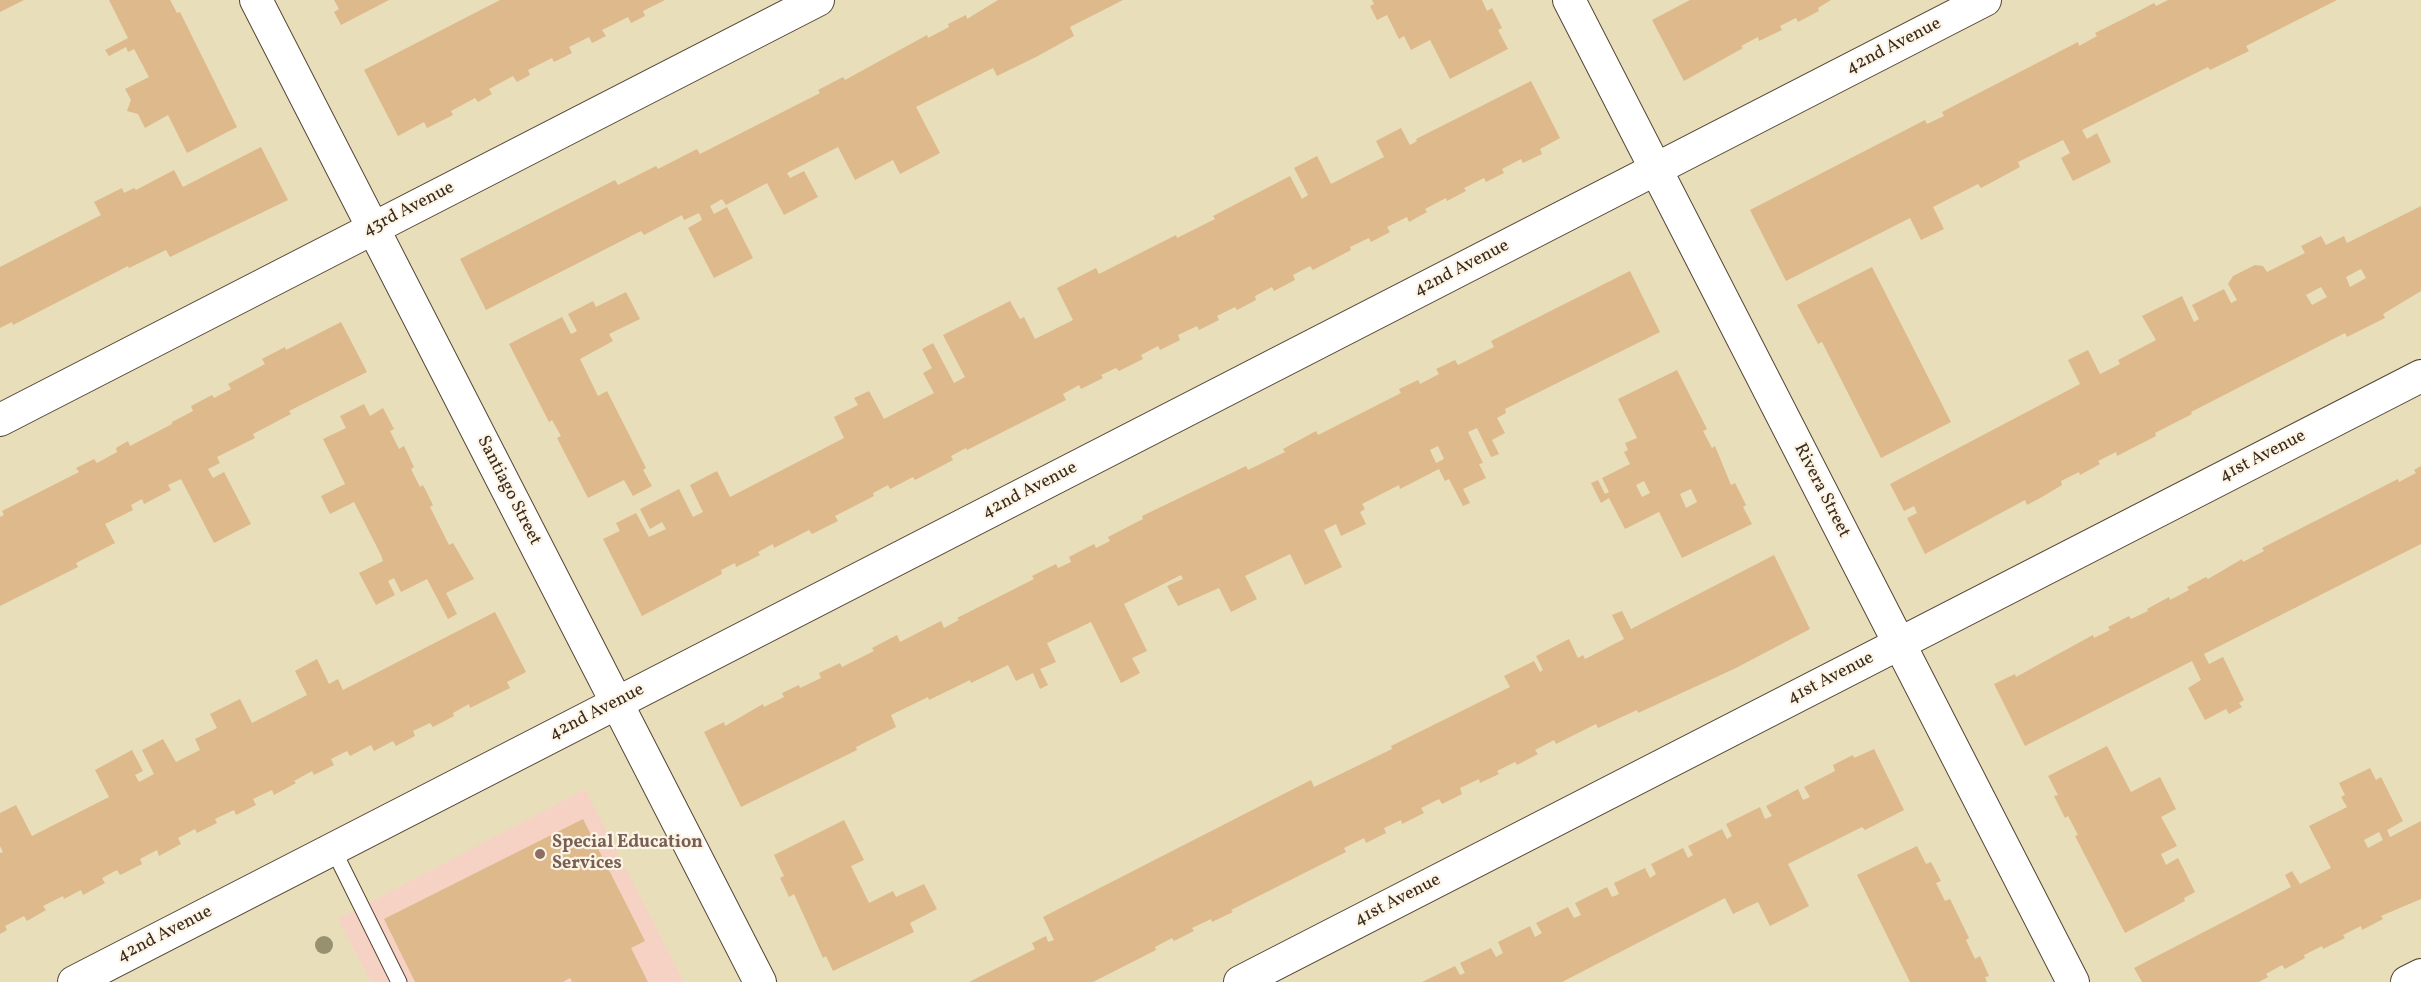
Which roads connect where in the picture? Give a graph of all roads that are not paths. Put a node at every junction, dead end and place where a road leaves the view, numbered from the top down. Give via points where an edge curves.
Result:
1 (256, 0) edge
2 (818, 0) edge
3 (1569, 0) edge
4 (1985, 0) edge
5 (1656, 169) junction
6 (373, 228) junction
7 (2421, 376) edge
8 (0, 420) edge
9 (1899, 644) junction
10 (617, 703) junction
11 (333, 849) junction
12 (2421, 975) edge
13 (74, 982) edge
14 (399, 982) edge
15 (760, 982) edge
16 (1240, 982) edge
17 (2073, 982) edge
18 (2407, 982) edge

1 - 6 street, Santiago Street
2 - 6 street, 43rd Avenue
3 - 5 street, Rivera Street
4 - 5 street, 42nd Avenue
5 - 9 street, Rivera Street
5 - 10 street, 42nd Avenue
6 - 8 street, 43rd Avenue
6 - 10 street, Santiago Street
7 - 9 street, 41st Avenue
9 - 16 street, 41st Avenue
9 - 17 street, Rivera Street
10 - 11 street, 42nd Avenue
10 - 15 street, Santiago Street
11 - 13 street, 42nd Avenue
11 - 14 lane
12 - 18 street

